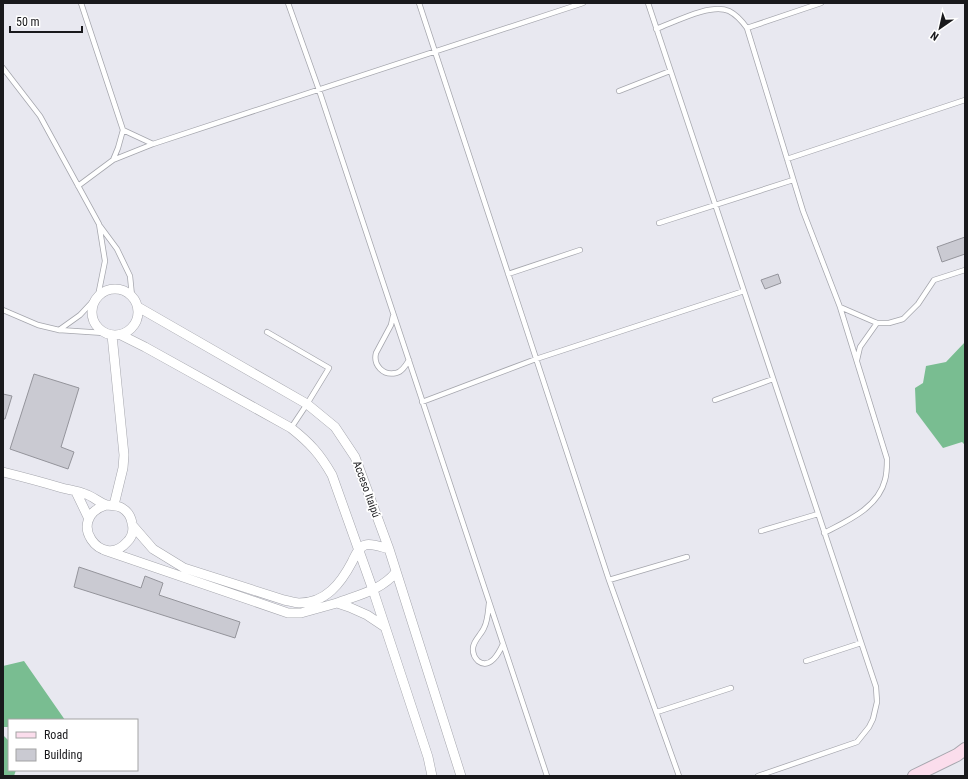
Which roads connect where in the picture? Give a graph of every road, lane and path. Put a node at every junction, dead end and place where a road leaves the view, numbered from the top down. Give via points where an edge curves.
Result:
1 (81, 3) edge
2 (288, 3) edge
3 (419, 3) edge
4 (583, 3) edge
5 (648, 3) edge
6 (821, 3) edge
7 (747, 28) junction
8 (656, 29) junction
9 (435, 52) junction
10 (3, 68) edge
11 (670, 71) junction
12 (319, 90) junction
13 (619, 91) dead end
14 (965, 100) edge
15 (123, 130) junction
16 (153, 144) junction
17 (787, 159) junction
18 (113, 160) junction
19 (793, 180) junction
20 (78, 186) junction
21 (715, 205) junction
22 (659, 223) dead end
23 (99, 224) junction
24 (580, 250) dead end
25 (965, 270) edge
26 (508, 274) junction
27 (744, 291) junction
28 (132, 296) junction
29 (96, 298) junction
30 (138, 307) junction
31 (840, 308) junction
32 (3, 310) edge
33 (393, 314) junction
34 (877, 323) junction
35 (59, 330) junction
36 (267, 332) dead end
37 (112, 334) junction
38 (536, 359) junction
39 (409, 360) junction
40 (857, 362) junction
41 (773, 379) junction
42 (715, 400) dead end
43 (422, 402) junction
44 (307, 404) junction
45 (290, 428) junction
46 (3, 472) edge
47 (76, 492) junction
48 (110, 505) junction
49 (818, 514) junction
50 (88, 519) junction
51 (133, 526) junction
52 (761, 531) dead end
53 (824, 533) junction
54 (389, 549) junction
55 (104, 550) junction
56 (358, 550) junction
57 (687, 557) dead end
58 (396, 572) junction
59 (609, 580) junction
60 (373, 590) junction
61 (489, 601) junction
62 (337, 603) junction
63 (385, 627) junction
64 (861, 642) junction
65 (503, 644) junction
66 (806, 661) dead end
67 (731, 688) dead end
68 (657, 712) junction
69 (965, 749) edge
70 (432, 776) edge
71 (462, 776) edge
72 (547, 776) edge
73 (679, 776) edge
74 (758, 776) edge
75 (914, 776) edge

1 - 15 lane
2 - 12 lane
3 - 9 lane
4 - 9 lane
5 - 8 lane
6 - 7 lane
7 - 8 lane via 739,18 728,11 716,9
7 - 17 lane
8 - 11 lane
9 - 12 lane
9 - 26 lane
10 - 20 lane via 40,116
11 - 13 lane
11 - 21 lane
12 - 16 lane
12 - 33 lane
14 - 17 lane
15 - 16 lane
15 - 18 lane
16 - 18 lane
17 - 19 lane
18 - 20 lane
19 - 21 lane
19 - 31 lane
20 - 23 lane
21 - 22 lane
21 - 27 lane
23 - 28 lane via 117,249 130,276
23 - 29 lane via 105,260
24 - 26 lane
25 - 34 lane via 934,280 918,304 903,318 889,323
26 - 38 lane
27 - 38 lane
27 - 41 lane
28 - 29 street via 125,291 112,289 104,291
28 - 30 street
29 - 35 lane via 80,315
29 - 37 street via 91,309 93,321 98,328
30 - 37 street via 135,324 130,330
30 - 44 street, Acceso Itaipú
31 - 34 lane
31 - 40 lane
32 - 35 lane via 38,325
33 - 39 lane
33 - 39 lane via 391,325 376,353 376,364 385,373 397,374 405,368
34 - 40 lane via 860,347
35 - 37 lane
36 - 44 lane via 328,368
37 - 45 street via 145,347
37 - 48 street via 124,455 123,468
38 - 43 lane
38 - 59 lane
39 - 43 lane
40 - 53 lane via 887,458 885,480 878,497 869,506
41 - 42 lane
41 - 49 lane
43 - 61 lane
44 - 45 lane
44 - 54 street, Acceso Itaipú via 335,427 356,457
45 - 56 street via 322,457 332,475
46 - 47 street
47 - 48 street via 90,495
47 - 50 street
48 - 50 street via 99,508
48 - 51 street via 127,513
49 - 52 lane
49 - 53 lane
50 - 55 street via 88,534 91,541
51 - 55 street via 130,540 125,545 111,551
51 - 56 street via 153,549 184,568 299,603 315,600 331,592
53 - 64 lane
54 - 56 street via 370,544
54 - 58 street, Acceso Itaipú
55 - 62 street via 288,613 301,613
56 - 60 street
57 - 59 lane
58 - 60 street
58 - 71 street, Acceso Itaipú
59 - 68 lane
60 - 62 street
60 - 63 street
61 - 65 lane
61 - 65 lane via 485,627 472,651 476,659 486,664 498,654
62 - 63 street via 361,612
63 - 70 street
64 - 66 lane
64 - 74 lane via 876,687 877,702 873,719 864,734 856,742
65 - 72 lane
67 - 68 lane
68 - 73 lane
69 - 75 street

